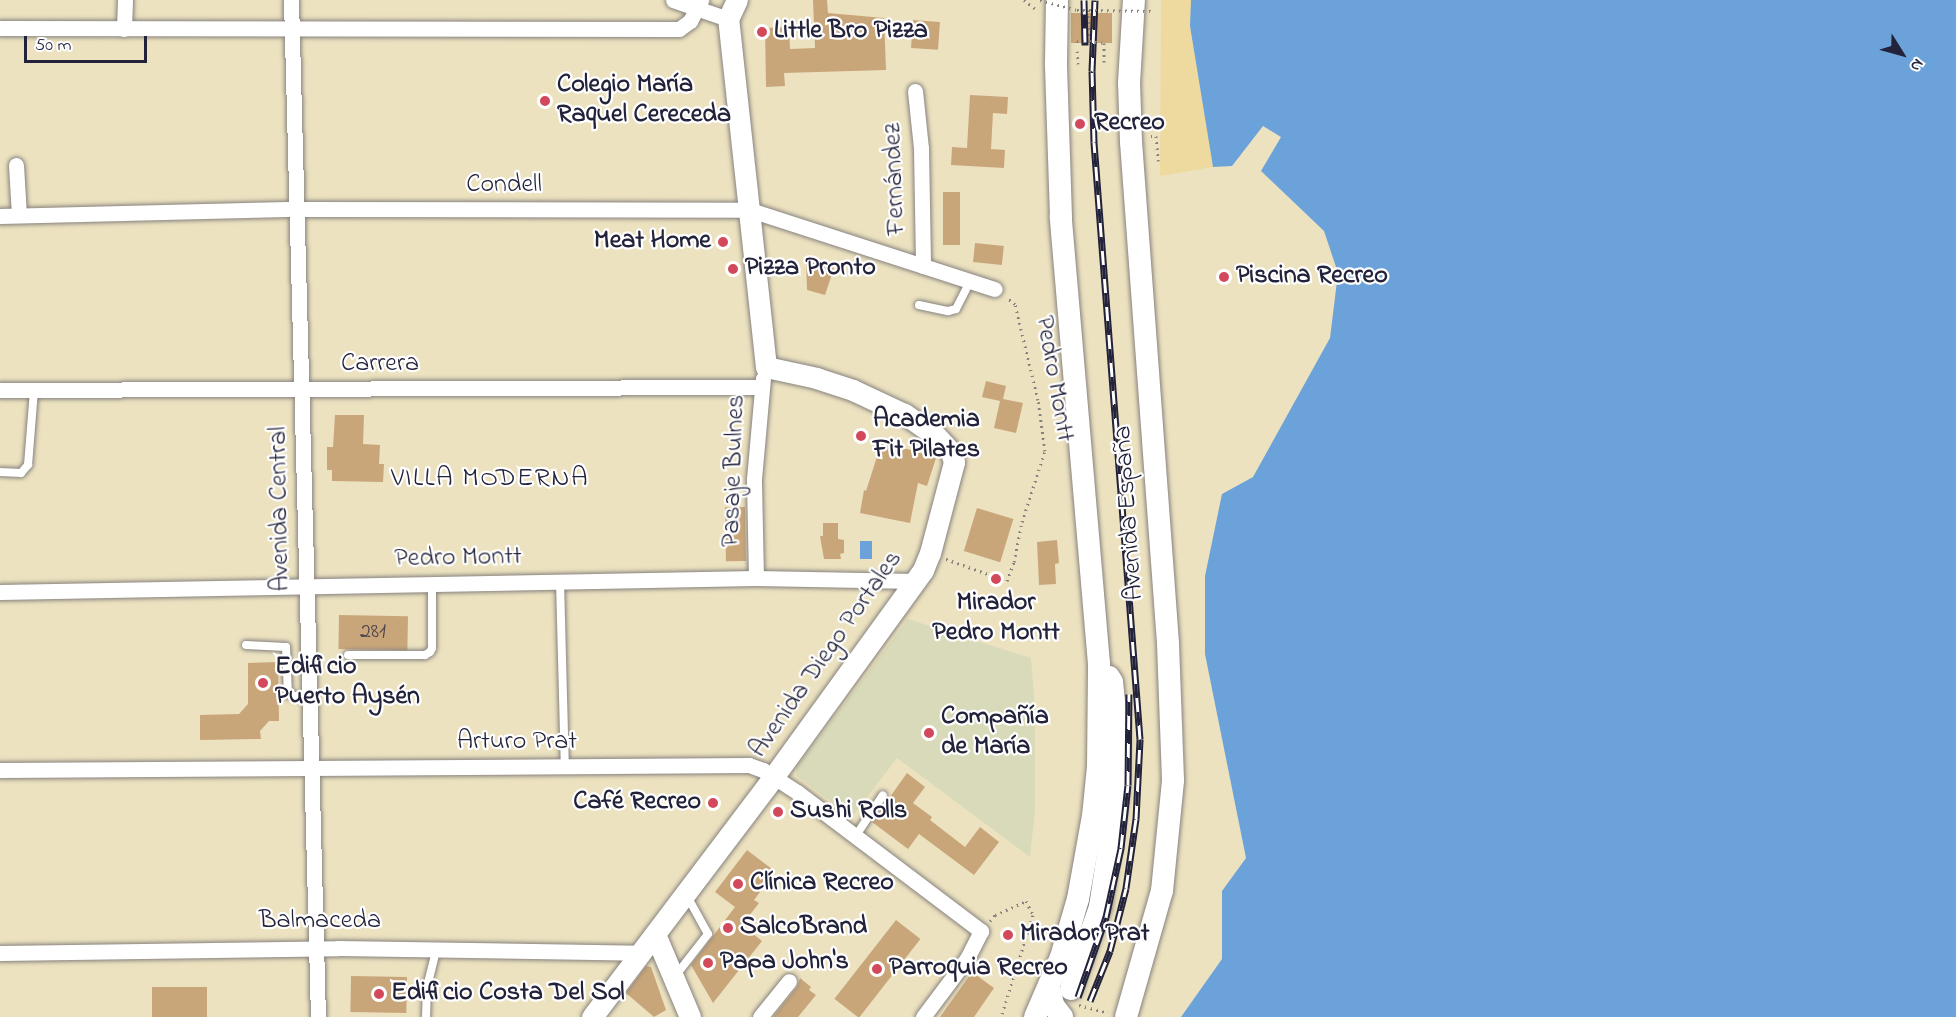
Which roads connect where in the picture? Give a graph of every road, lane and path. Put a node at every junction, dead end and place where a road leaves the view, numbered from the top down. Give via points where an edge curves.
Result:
1 (125, 0) edge
2 (291, 0) edge
3 (672, 0) edge
4 (1040, 0) edge
5 (1058, 0) edge
6 (699, 5) edge
7 (1142, 5) edge
8 (732, 10) edge
9 (1088, 12) junction
10 (0, 28) edge
11 (124, 29) junction
12 (293, 30) junction
13 (1089, 41) junction
14 (1077, 43) dead end
15 (1104, 62) dead end
16 (915, 91) dead end
17 (1151, 136) dead end
18 (1158, 161) dead end
19 (16, 165) dead end
20 (297, 210) junction
21 (750, 210) junction
22 (19, 215) junction
23 (0, 216) edge
24 (923, 266) junction
25 (970, 281) junction
26 (995, 288) joint
27 (919, 305) dead end
28 (764, 377) junction
29 (0, 390) edge
30 (34, 390) junction
31 (302, 390) junction
32 (0, 472) edge
33 (930, 553) junction
34 (756, 578) junction
35 (916, 580) junction
36 (560, 581) junction
37 (432, 583) junction
38 (307, 585) junction
39 (0, 592) edge
40 (246, 645) dead end
41 (348, 655) dead end
42 (310, 700) junction
43 (565, 766) junction
44 (312, 768) junction
45 (0, 771) edge
46 (774, 776) junction
47 (883, 795) dead end
48 (855, 837) junction
49 (685, 894) junction
50 (981, 931) junction
51 (655, 934) junction
52 (316, 948) junction
53 (436, 950) junction
54 (0, 953) edge
55 (640, 953) junction
56 (673, 978) junction
57 (789, 981) dead end
58 (1063, 999) edge
59 (1126, 1016) edge
60 (318, 1017) edge
61 (426, 1017) edge
62 (592, 1017) edge
63 (690, 1017) edge
64 (760, 1017) edge
65 (923, 1017) edge
66 (1001, 1017) edge
67 (1035, 1017) edge

1 - 11 street
2 - 12 street, Avenida Central
3 - 6 street
4 - 9 path, bridge
5 - 58 main road, Avenida España via 1061,217 1099,664 1094,816
6 - 8 street
6 - 12 street via 690,21 679,29
7 - 9 path, bridge
7 - 59 main road, Avenida España via 1129,82 1131,142 1168,643 1173,780 1162,891
8 - 21 street
9 - 13 path
10 - 11 street
11 - 12 street
12 - 20 street, Avenida Central
13 - 14 path, bridge
13 - 15 path, bridge via 1104,43
16 - 24 street, Fernández via 921,148
17 - 18 path via 1156,136
19 - 22 street
20 - 21 street, Condell
20 - 22 street, Condell
20 - 31 street, Avenida Central
21 - 24 street, Condell
21 - 28 street
22 - 23 street, Condell
24 - 25 street, Condell
25 - 26 street, Condell
25 - 27 lane via 957,309
26 - 33 path, Pedro Montt via 1015,304 1038,400 1045,451 1006,581
28 - 31 street, Carrera
28 - 33 street, Avenida Diego Portales via 817,378 853,390 904,414 936,436 951,452 954,462
28 - 34 street, Pasaje Bulnes via 754,479
29 - 30 street, Carrera
30 - 31 street, Carrera
30 - 32 lane via 28,465 21,473
31 - 38 street, Avenida Central
33 - 35 street, Avenida Diego Portales
34 - 35 street, Pedro Montt
34 - 36 street, Pedro Montt
35 - 46 street, Avenida Diego Portales
36 - 37 street, Pedro Montt
36 - 43 lane
37 - 38 street, Pedro Montt
37 - 41 lane via 430,652
38 - 39 street, Pedro Montt
38 - 42 street, Avenida Central
40 - 42 lane via 286,647 288,694
42 - 44 street, Avenida Central
43 - 44 street, Arturo Prat
43 - 46 street, Arturo Prat via 748,765
44 - 45 street, Arturo Prat
44 - 52 street, Avenida Central
46 - 48 street, Arturo Prat
46 - 49 street, Avenida Diego Portales
47 - 48 lane
48 - 50 street, Arturo Prat
49 - 51 street, Avenida Diego Portales
49 - 56 lane via 708,933
50 - 65 street via 968,957
50 - 66 path via 995,915 1026,902 1033,915
51 - 55 street, Avenida Diego Portales
51 - 56 street
52 - 53 street, Balmaceda
52 - 54 street, Balmaceda
52 - 60 street, Avenida Central
53 - 55 street, Balmaceda
53 - 61 lane via 427,987
55 - 62 street, Avenida Diego Portales
56 - 63 street
57 - 64 street
58 - 59 path
58 - 67 main road, Avenida España

